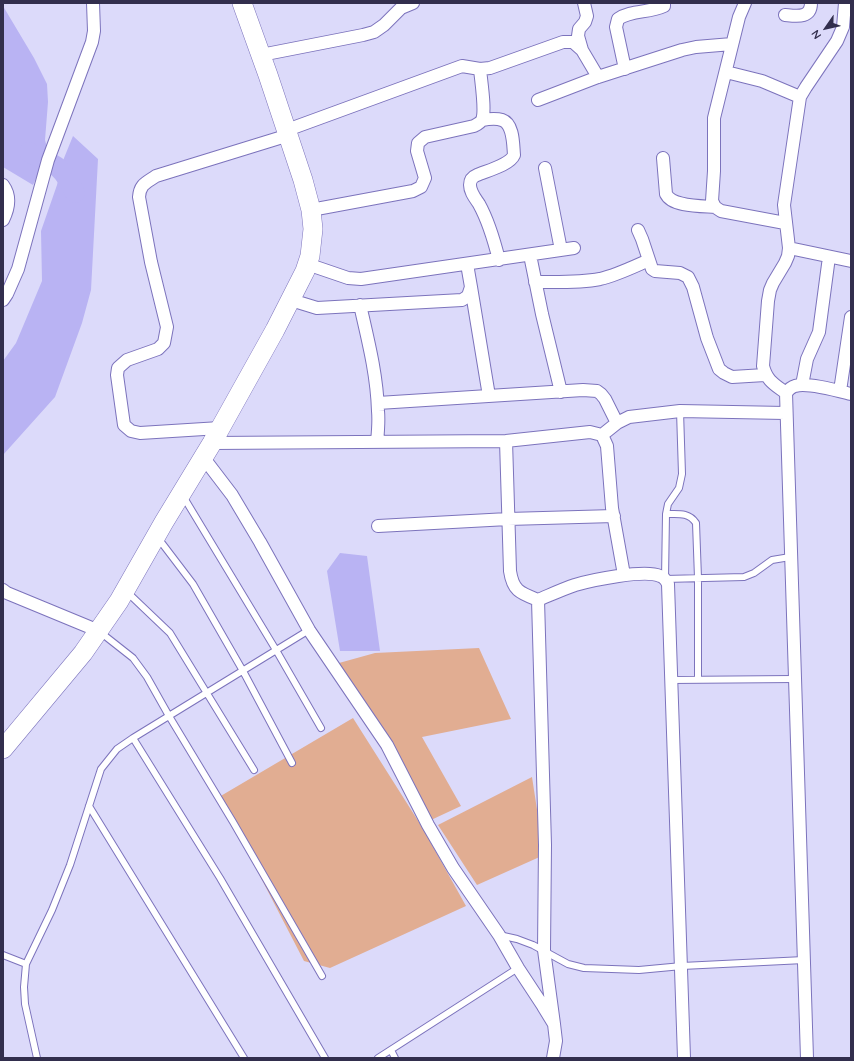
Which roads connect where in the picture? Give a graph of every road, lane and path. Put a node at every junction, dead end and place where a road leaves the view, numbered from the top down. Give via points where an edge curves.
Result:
1 (94, 3) edge
2 (242, 3) edge
3 (414, 3) edge
4 (584, 3) edge
5 (664, 3) edge
6 (745, 3) edge
7 (811, 3) edge
8 (845, 3) edge
9 (785, 15) dead end
10 (732, 44) junction
11 (582, 50) junction
12 (261, 55) junction
13 (625, 69) junction
14 (480, 70) junction
15 (726, 72) junction
16 (598, 77) junction
17 (800, 97) junction
18 (538, 100) dead end
19 (482, 120) junction
20 (288, 133) junction
21 (663, 158) dead end
22 (545, 168) dead end
23 (3, 185) edge
24 (716, 207) junction
25 (311, 210) junction
26 (3, 220) edge
27 (785, 223) junction
28 (638, 230) dead end
29 (574, 248) dead end
30 (789, 248) junction
31 (561, 250) junction
32 (530, 255) junction
33 (829, 257) junction
34 (499, 260) junction
35 (649, 260) junction
36 (851, 261) edge
37 (307, 264) junction
38 (467, 264) junction
39 (536, 282) junction
40 (471, 287) junction
41 (3, 300) edge
42 (290, 300) junction
43 (360, 305) junction
44 (851, 317) edge
45 (765, 375) junction
46 (802, 384) junction
47 (561, 392) junction
48 (786, 393) junction
49 (846, 393) edge
50 (489, 396) junction
51 (378, 403) junction
52 (680, 411) junction
53 (785, 413) junction
54 (618, 423) junction
55 (602, 435) junction
56 (506, 441) junction
57 (377, 442) junction
58 (212, 443) junction
59 (182, 494) junction
60 (666, 514) junction
61 (614, 516) junction
62 (508, 519) junction
63 (378, 526) dead end
64 (156, 535) junction
65 (790, 557) junction
66 (624, 575) junction
67 (698, 578) junction
68 (665, 579) junction
69 (3, 590) edge
70 (125, 590) junction
71 (538, 600) junction
72 (309, 630) junction
73 (99, 631) junction
74 (276, 650) junction
75 (243, 671) junction
76 (794, 679) junction
77 (671, 680) junction
78 (698, 680) junction
79 (206, 694) junction
80 (169, 716) junction
81 (321, 728) dead end
82 (133, 738) junction
83 (3, 749) edge
84 (292, 763) dead end
85 (254, 770) dead end
86 (89, 806) junction
87 (499, 935) junction
88 (544, 950) junction
89 (3, 955) edge
90 (804, 960) junction
91 (26, 964) junction
92 (682, 966) junction
93 (518, 968) junction
94 (322, 976) dead end
95 (554, 1024) junction
96 (391, 1050) junction
97 (37, 1058) edge
98 (244, 1058) edge
99 (325, 1058) edge
100 (378, 1058) edge
101 (396, 1058) edge
102 (553, 1058) edge
103 (684, 1058) edge
104 (807, 1058) edge

1 - 41 street via 92,42 48,160 18,269
2 - 12 main road
3 - 12 street via 401,8 374,32
4 - 11 street via 587,16 578,36
5 - 13 street via 664,6 657,9 624,15 618,19 616,27
6 - 10 street
7 - 9 street via 808,14
8 - 17 street via 843,27 837,41
10 - 13 street via 696,47
10 - 15 street
11 - 14 street via 573,42 564,42
11 - 16 street
12 - 20 main road
13 - 16 street
14 - 19 street via 484,112
14 - 20 street via 462,66
15 - 17 street via 762,81
15 - 24 street via 714,118 712,201
16 - 18 street
17 - 27 street via 784,205
19 - 25 street via 474,126 425,137 418,143 417,151 425,178 421,187 413,191
19 - 34 street via 498,119 507,123 514,155 510,161 474,176 470,183 470,190 490,227
20 - 25 main road
20 - 58 street via 156,176 140,189 139,197 151,262 167,326 164,343 158,348 127,360 118,368 124,424 131,431 140,433
21 - 24 street via 666,194 669,199 678,203
22 - 31 street
23 - 26 street via 9,204
24 - 27 street via 721,211
25 - 37 main road via 313,229
27 - 30 street
28 - 35 street
29 - 31 street
30 - 33 street
30 - 45 street via 785,264 773,283 768,302 763,366
31 - 32 street
32 - 34 street
32 - 39 street
33 - 36 street
33 - 46 street via 818,332 807,359
34 - 38 street
35 - 39 street via 599,279
35 - 45 street via 653,270 680,273 688,277 719,369 732,377
37 - 38 street via 348,278 361,279
37 - 42 main road
38 - 40 street
39 - 47 street
40 - 43 street via 468,296 462,300
40 - 50 street
42 - 43 street via 317,308
42 - 58 main road
43 - 51 street via 371,353
44 - 49 street
45 - 48 street
46 - 48 street via 790,388
46 - 49 street
47 - 50 street
47 - 54 street via 597,391 606,399
48 - 53 street
50 - 51 street
51 - 57 street
52 - 53 street
52 - 54 street via 629,417
52 - 60 lane via 682,474 679,488 668,504
53 - 65 street
54 - 55 street
55 - 56 street via 590,432
55 - 61 street via 607,446
56 - 57 street
56 - 62 street
57 - 58 street
58 - 59 main road
58 - 72 street via 232,495
59 - 64 main road
59 - 74 lane
60 - 67 lane via 686,514 696,523
60 - 68 lane
61 - 62 street
61 - 66 street
62 - 63 street
62 - 71 street via 512,582 518,591
64 - 70 main road
64 - 75 lane via 193,584
65 - 67 lane via 772,560 744,577
65 - 76 street
66 - 68 street via 659,575
66 - 71 street via 574,585
67 - 68 lane
67 - 78 lane
68 - 77 street via 668,584
69 - 73 street
70 - 73 main road
70 - 79 lane via 170,633
71 - 88 street via 545,845
72 - 74 lane
72 - 87 street via 387,745 453,868
73 - 80 lane via 124,650 141,668
73 - 83 main road
74 - 75 lane
74 - 81 lane
75 - 79 lane
75 - 84 lane
76 - 78 lane
76 - 90 street
77 - 78 lane
77 - 92 street
79 - 80 lane
79 - 85 lane
80 - 82 lane
80 - 94 lane
82 - 86 lane via 117,750 101,769
82 - 99 lane via 220,878
86 - 91 lane via 70,865
86 - 98 lane
87 - 88 lane
87 - 93 street
88 - 92 lane via 568,964 584,968 639,970
88 - 95 street
89 - 91 lane
90 - 92 lane
90 - 104 street
91 - 97 lane via 25,1004
92 - 103 street
93 - 95 street
93 - 96 lane
95 - 102 street via 556,1041
96 - 100 lane
96 - 101 lane

